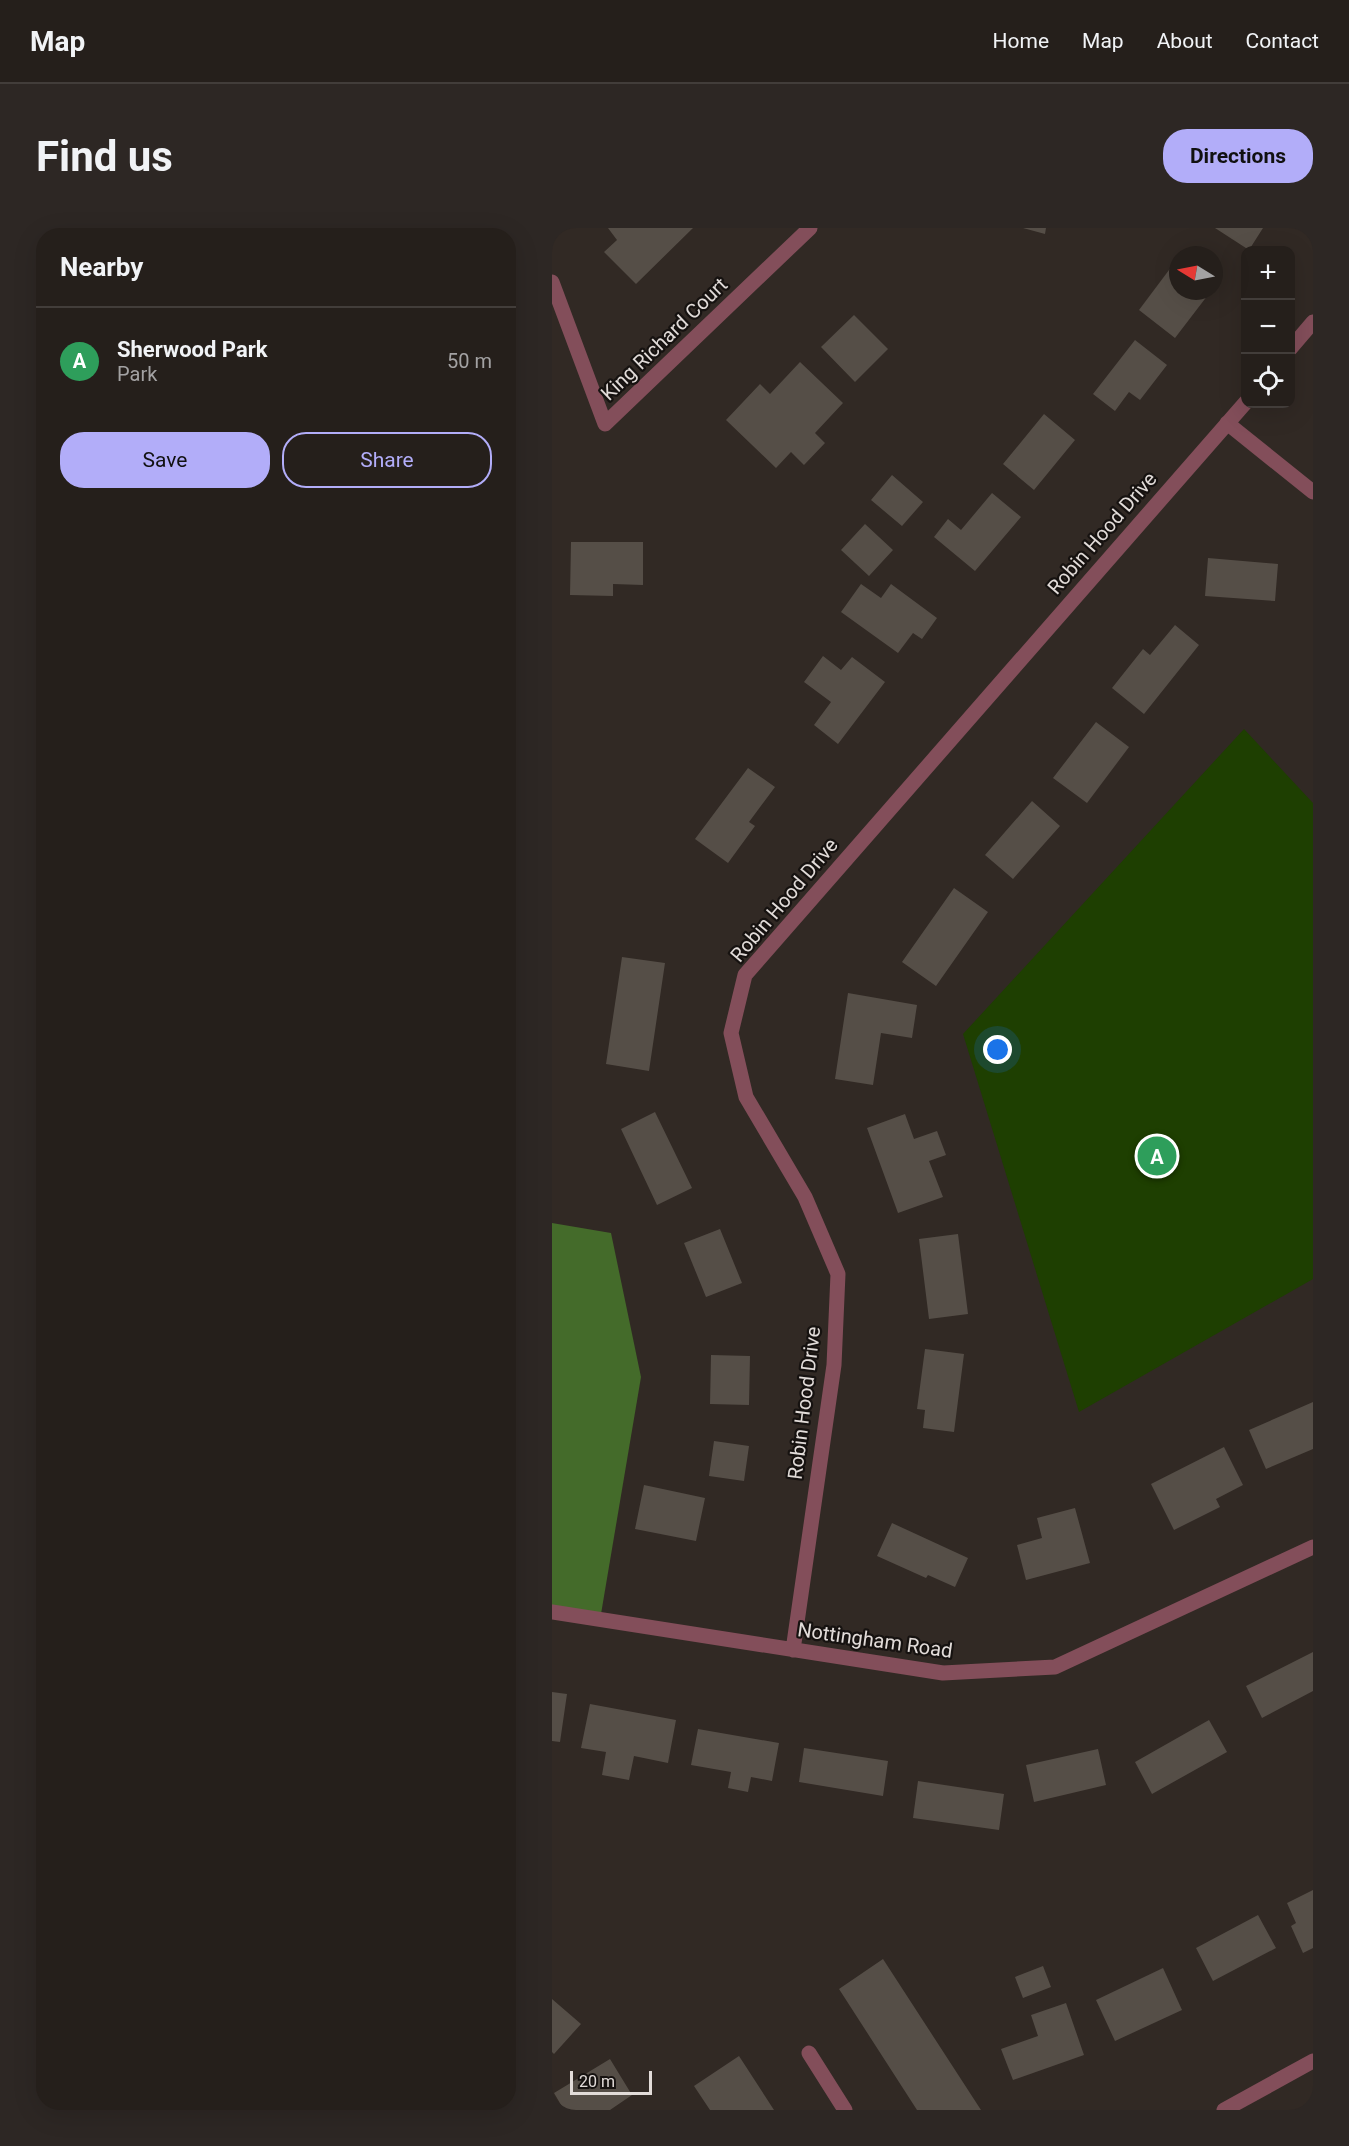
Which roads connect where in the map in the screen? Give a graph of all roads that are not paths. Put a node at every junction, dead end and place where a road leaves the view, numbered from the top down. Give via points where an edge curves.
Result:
1 (810, 228) edge
2 (552, 282) edge
3 (1313, 322) edge
4 (1295, 343) edge
5 (1241, 407) edge
6 (1227, 423) junction
7 (1313, 492) edge
8 (1313, 1547) edge
9 (552, 1612) edge
10 (793, 1650) junction
11 (809, 2053) dead end
12 (1313, 2061) edge
13 (845, 2110) edge
14 (1224, 2110) edge

1 - 2 street, King Richard Court via 605,424
3 - 4 street
5 - 6 street, Robin Hood Drive
6 - 7 street
6 - 10 street, Robin Hood Drive via 745,975 731,1033 746,1097 805,1197 838,1274 834,1365
8 - 10 street, Nottingham Road via 1055,1667 943,1673
9 - 10 street, Nottingham Road
11 - 13 street
12 - 14 street

